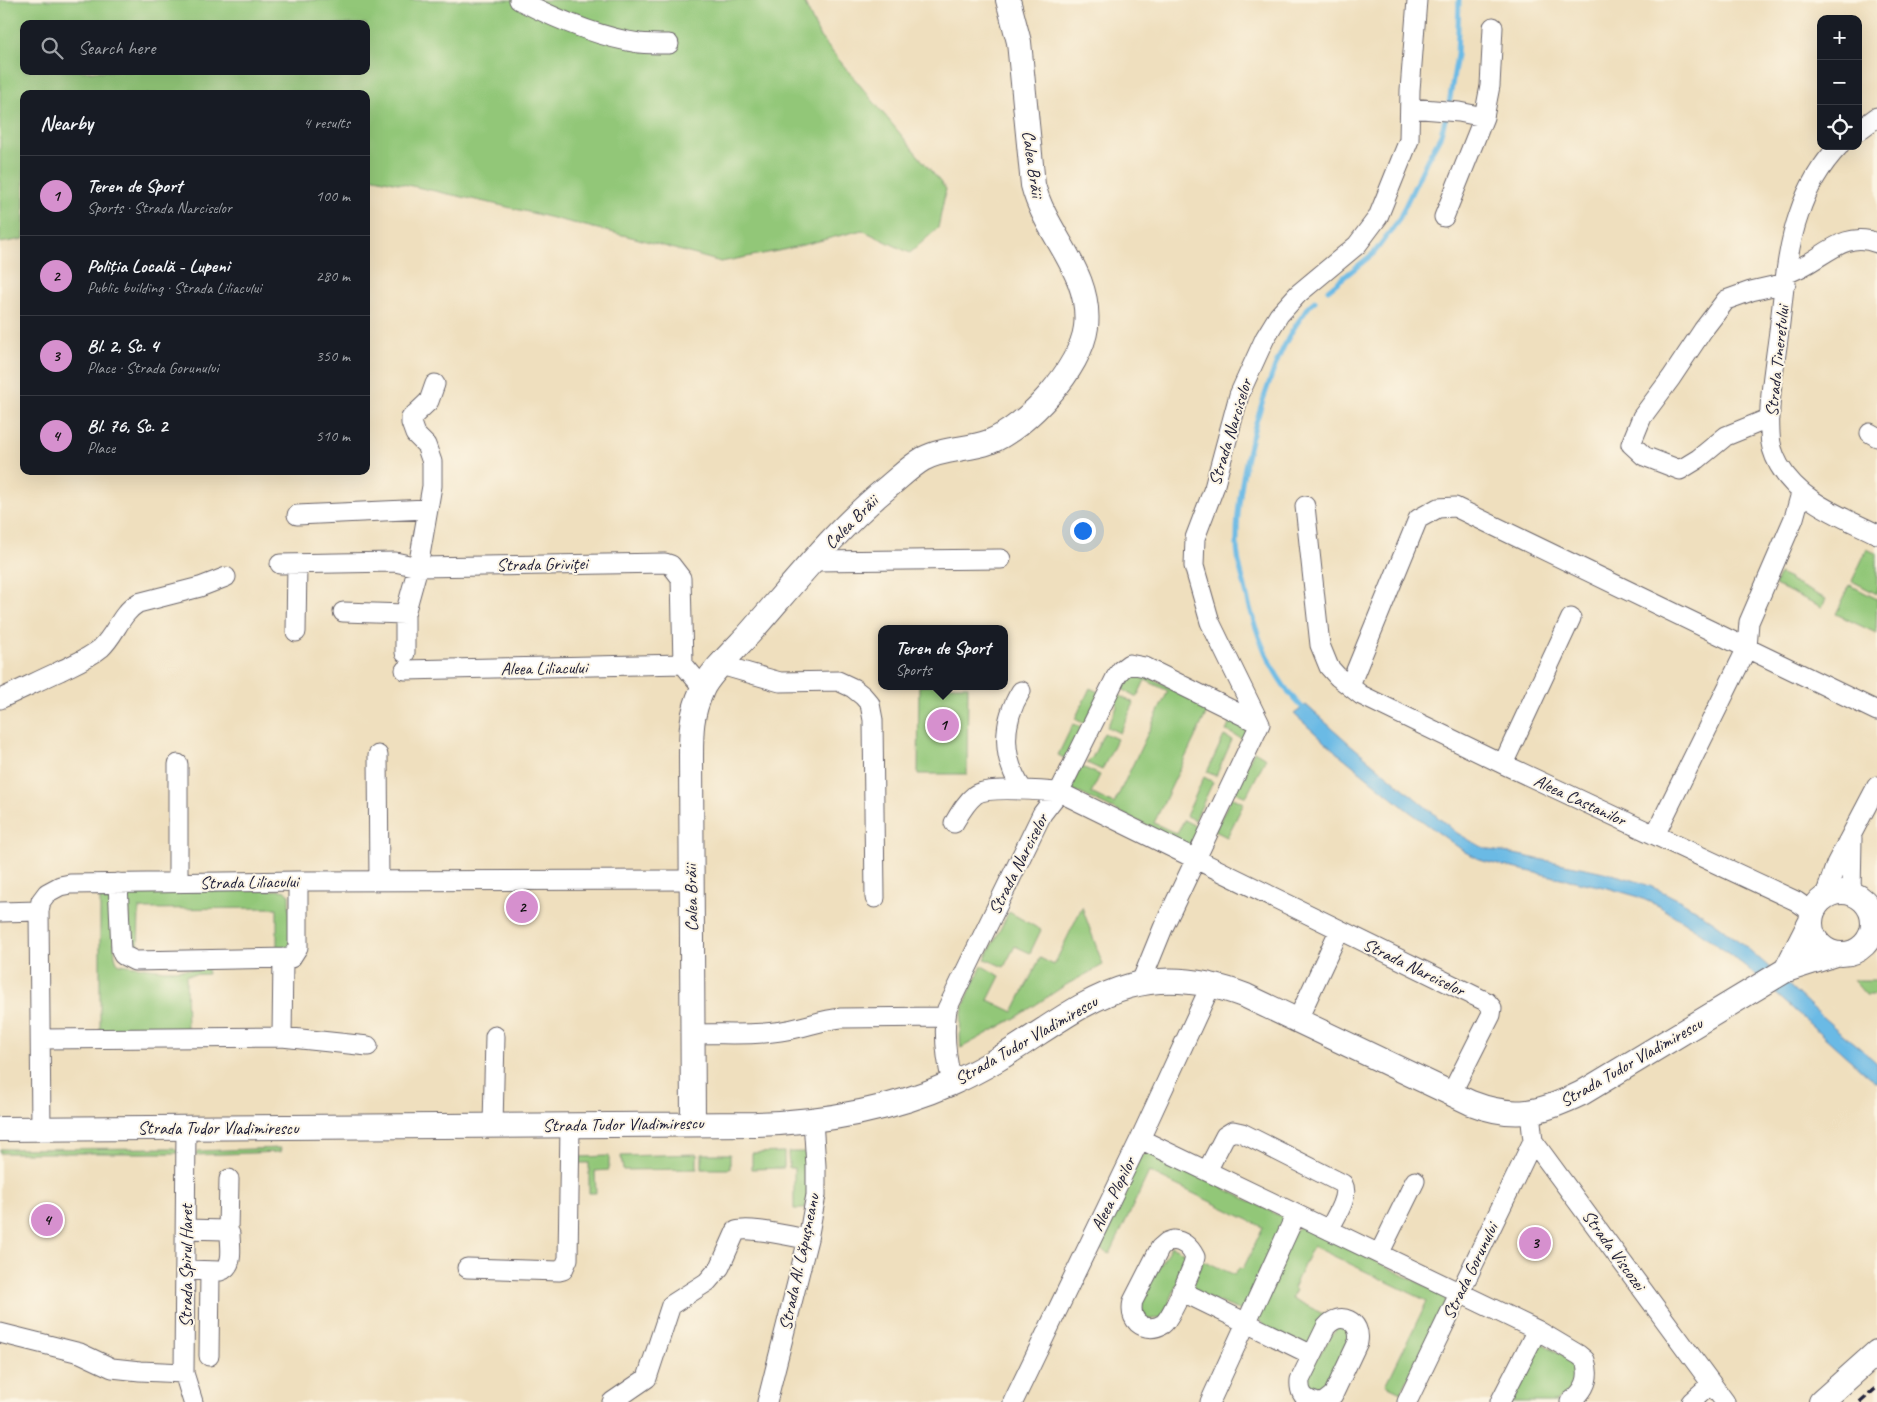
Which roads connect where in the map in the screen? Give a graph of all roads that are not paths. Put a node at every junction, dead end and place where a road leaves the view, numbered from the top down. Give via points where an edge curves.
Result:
1 (519, 0) edge
2 (1008, 0) edge
3 (1417, 0) edge
4 (1494, 27) dead end
5 (670, 44) dead end
6 (1410, 108) junction
7 (1484, 117) junction
8 (1877, 117) edge
9 (1862, 128) edge
10 (1835, 150) edge
11 (1444, 217) dead end
12 (1877, 243) edge
13 (1786, 278) junction
14 (435, 384) dead end
15 (1770, 418) junction
16 (1801, 493) junction
17 (1305, 506) dead end
18 (427, 509) junction
19 (297, 515) dead end
20 (1877, 534) edge
21 (1001, 559) dead end
22 (813, 561) junction
23 (418, 567) junction
24 (226, 577) dead end
25 (343, 612) dead end
26 (405, 614) junction
27 (1571, 618) dead end
28 (296, 632) dead end
29 (1747, 648) junction
30 (683, 664) junction
31 (721, 665) junction
32 (1350, 685) junction
33 (702, 688) junction
34 (1021, 691) dead end
35 (0, 699) edge
36 (1877, 711) edge
37 (1260, 724) junction
38 (378, 755) dead end
39 (178, 764) dead end
40 (1503, 764) junction
41 (1877, 786) edge
42 (1023, 790) junction
43 (1059, 792) junction
44 (954, 823) dead end
45 (1852, 832) junction
46 (1655, 835) junction
47 (1196, 858) junction
48 (690, 880) junction
49 (298, 881) junction
50 (379, 881) junction
51 (118, 883) junction
52 (178, 883) junction
53 (1851, 893) junction
54 (875, 898) dead end
55 (40, 906) junction
56 (1816, 910) junction
57 (0, 911) edge
58 (1875, 920) edge
59 (1339, 931) junction
60 (1870, 945) edge
61 (1836, 954) junction
62 (283, 958) junction
63 (1786, 970) junction
64 (1142, 982) junction
65 (1211, 985) junction
66 (946, 1018) junction
67 (1298, 1019) junction
68 (693, 1034) junction
69 (495, 1036) dead end
70 (282, 1037) junction
71 (41, 1039) junction
72 (368, 1046) dead end
73 (952, 1083) junction
74 (1451, 1094) junction
75 (1530, 1112) junction
76 (813, 1120) junction
77 (693, 1124) junction
78 (570, 1125) junction
79 (493, 1126) junction
80 (186, 1128) junction
81 (0, 1129) edge
82 (41, 1129) junction
83 (1140, 1139) junction
84 (1533, 1141) junction
85 (1207, 1172) junction
86 (229, 1179) dead end
87 (1415, 1181) dead end
88 (1296, 1214) junction
89 (186, 1229) junction
90 (1329, 1230) junction
91 (228, 1232) junction
92 (808, 1239) junction
93 (1379, 1254) junction
94 (467, 1268) dead end
95 (186, 1270) junction
96 (210, 1272) junction
97 (1182, 1291) dead end
98 (1459, 1293) junction
99 (1247, 1323) junction
100 (1536, 1330) junction
101 (0, 1333) edge
102 (1877, 1352) edge
103 (1312, 1355) junction
104 (209, 1356) dead end
105 (184, 1373) junction
106 (1711, 1384) junction
107 (193, 1402) edge
108 (612, 1402) edge
109 (767, 1402) edge
110 (1013, 1402) edge
111 (1210, 1402) edge
112 (1315, 1402) edge
113 (1324, 1402) edge
114 (1407, 1402) edge
115 (1500, 1402) edge
116 (1570, 1402) edge
117 (1691, 1402) edge
118 (1725, 1402) edge
119 (1821, 1402) edge

1 - 5 street via 612,37 639,43
2 - 22 main road, Calea Brăii via 1018,42 1033,185 1043,215 1072,263 1083,290 1086,328 1081,345 1074,362 1055,388 1016,425 990,441 934,454 922,460 863,507
3 - 6 street, Strada Narciselor
4 - 7 street via 1490,86
6 - 7 street
6 - 37 street, Strada Narciselor via 1409,140 1378,216 1357,245 1298,294 1279,315 1254,360 1239,395 1214,488 1195,538 1194,566 1210,622
7 - 11 street
8 - 9 street
10 - 13 street, Strada Tineretului via 1805,196
12 - 13 street via 1862,238 1850,240
13 - 15 street, Strada Tineretului
13 - 15 street via 1726,300 1642,417 1631,444 1644,456 1680,470 1726,436
14 - 18 street via 429,401 411,418 415,434 426,445 432,462 432,486
15 - 16 street, Strada Tineretului via 1772,449 1789,481
16 - 20 street, Strada Tineretului
16 - 29 street via 1794,518 1749,622
17 - 32 street, Aleea Castanilor via 1320,645 1329,667
18 - 19 street
18 - 23 street
21 - 22 street
22 - 31 main road, Calea Brăii
23 - 26 street
23 - 28 street, Strada Griviţei via 395,562 289,564
23 - 30 street, Strada Griviţei via 654,562 672,565 681,578
24 - 35 street via 130,607 101,648
25 - 26 street
26 - 30 street, Aleea Liliacului via 405,661
27 - 40 street
29 - 32 street via 1455,506 1438,508 1418,519
29 - 36 street
29 - 46 street
30 - 33 street
31 - 33 main road, Calea Brăii
31 - 54 street via 780,682 838,681 853,688 870,704 873,720
32 - 40 street, Aleea Castanilor via 1361,694
33 - 48 main road, Calea Brăii via 692,716
34 - 42 street via 1011,711 1006,745 1011,768
37 - 43 street via 1145,667 1129,664 1116,677
37 - 47 street
38 - 50 street
39 - 52 street
40 - 46 street, Aleea Castanilor
41 - 45 street
42 - 43 street
42 - 44 street via 976,794
43 - 47 street, Strada Narciselor
43 - 66 street, Strada Narciselor via 1042,814 954,993
45 - 53 street
45 - 56 street
46 - 56 street, Aleea Castanilor
47 - 59 street, Strada Narciselor
47 - 64 street
48 - 50 street, Strada Liliacului
48 - 68 main road, Calea Brăii
49 - 50 street, Strada Liliacului
49 - 52 street, Strada Liliacului
49 - 62 street via 298,947 291,958
51 - 52 street, Strada Liliacului
51 - 55 street, Strada Liliacului via 60,886 48,893
51 - 62 street via 120,950 128,959
53 - 56 main road via 1836,892
53 - 58 main road via 1864,901
55 - 57 street
55 - 71 street
56 - 61 main road via 1812,934 1817,943
56 - 63 main road
58 - 60 main road
59 - 67 street
59 - 74 street, Strada Narciselor via 1487,1002 1492,1008
60 - 61 main road via 1846,954
61 - 63 main road, Strada Tudor Vladimirescu
62 - 70 street
63 - 75 main road, Strada Tudor Vladimirescu via 1582,1093
64 - 65 main road, Strada Tudor Vladimirescu via 1174,980
64 - 73 main road, Strada Tudor Vladimirescu via 1083,1005 985,1067
65 - 67 main road, Strada Tudor Vladimirescu
65 - 83 street, Aleea Plopilor
66 - 68 street via 841,1018 774,1032
66 - 73 street, Strada Narciselor via 946,1058
67 - 74 main road, Strada Tudor Vladimirescu
68 - 77 main road, Calea Brăii
69 - 79 street
70 - 71 street
70 - 72 street
71 - 82 street
73 - 76 main road, Strada Tudor Vladimirescu via 883,1106
74 - 75 main road, Strada Tudor Vladimirescu via 1487,1110
75 - 84 street
76 - 77 main road, Strada Tudor Vladimirescu
76 - 92 street, Strada Al. Lăpușneanu via 816,1194
77 - 78 main road, Strada Tudor Vladimirescu
78 - 79 main road, Strada Tudor Vladimirescu
78 - 94 street via 566,1266 559,1271
79 - 80 main road, Strada Tudor Vladimirescu
80 - 82 main road, Strada Tudor Vladimirescu
80 - 89 street, Strada Spirul Haret
81 - 82 main road, Strada Tudor Vladimirescu
83 - 85 street
83 - 110 street, Aleea Plopilor
84 - 98 street, Strada Gorunului
84 - 106 street, Strada Viscozei
85 - 88 street
85 - 90 street via 1225,1136 1233,1131 1242,1133 1343,1184 1346,1193
86 - 91 street
87 - 93 street
88 - 90 street
88 - 99 street
89 - 91 street
89 - 95 street, Strada Spirul Haret
90 - 93 street
91 - 96 street via 230,1264 226,1270
92 - 108 street via 741,1229 736,1231 720,1267 707,1282 671,1305 647,1378
92 - 109 street, Strada Al. Lăpușneanu
93 - 98 street
95 - 96 street
95 - 105 street, Strada Spirul Haret
96 - 104 street
97 - 99 street
98 - 100 street
98 - 114 street, Strada Gorunului
99 - 103 street
99 - 111 street
100 - 115 street
100 - 116 street via 1585,1360 1587,1382
101 - 105 street via 73,1351 112,1368
102 - 119 main road
103 - 112 street via 1299,1388 1302,1395
103 - 113 street via 1331,1321 1345,1319 1356,1327 1358,1342 1333,1395
105 - 107 street, Strada Spirul Haret
106 - 117 street
106 - 118 street, Strada Viscozei

